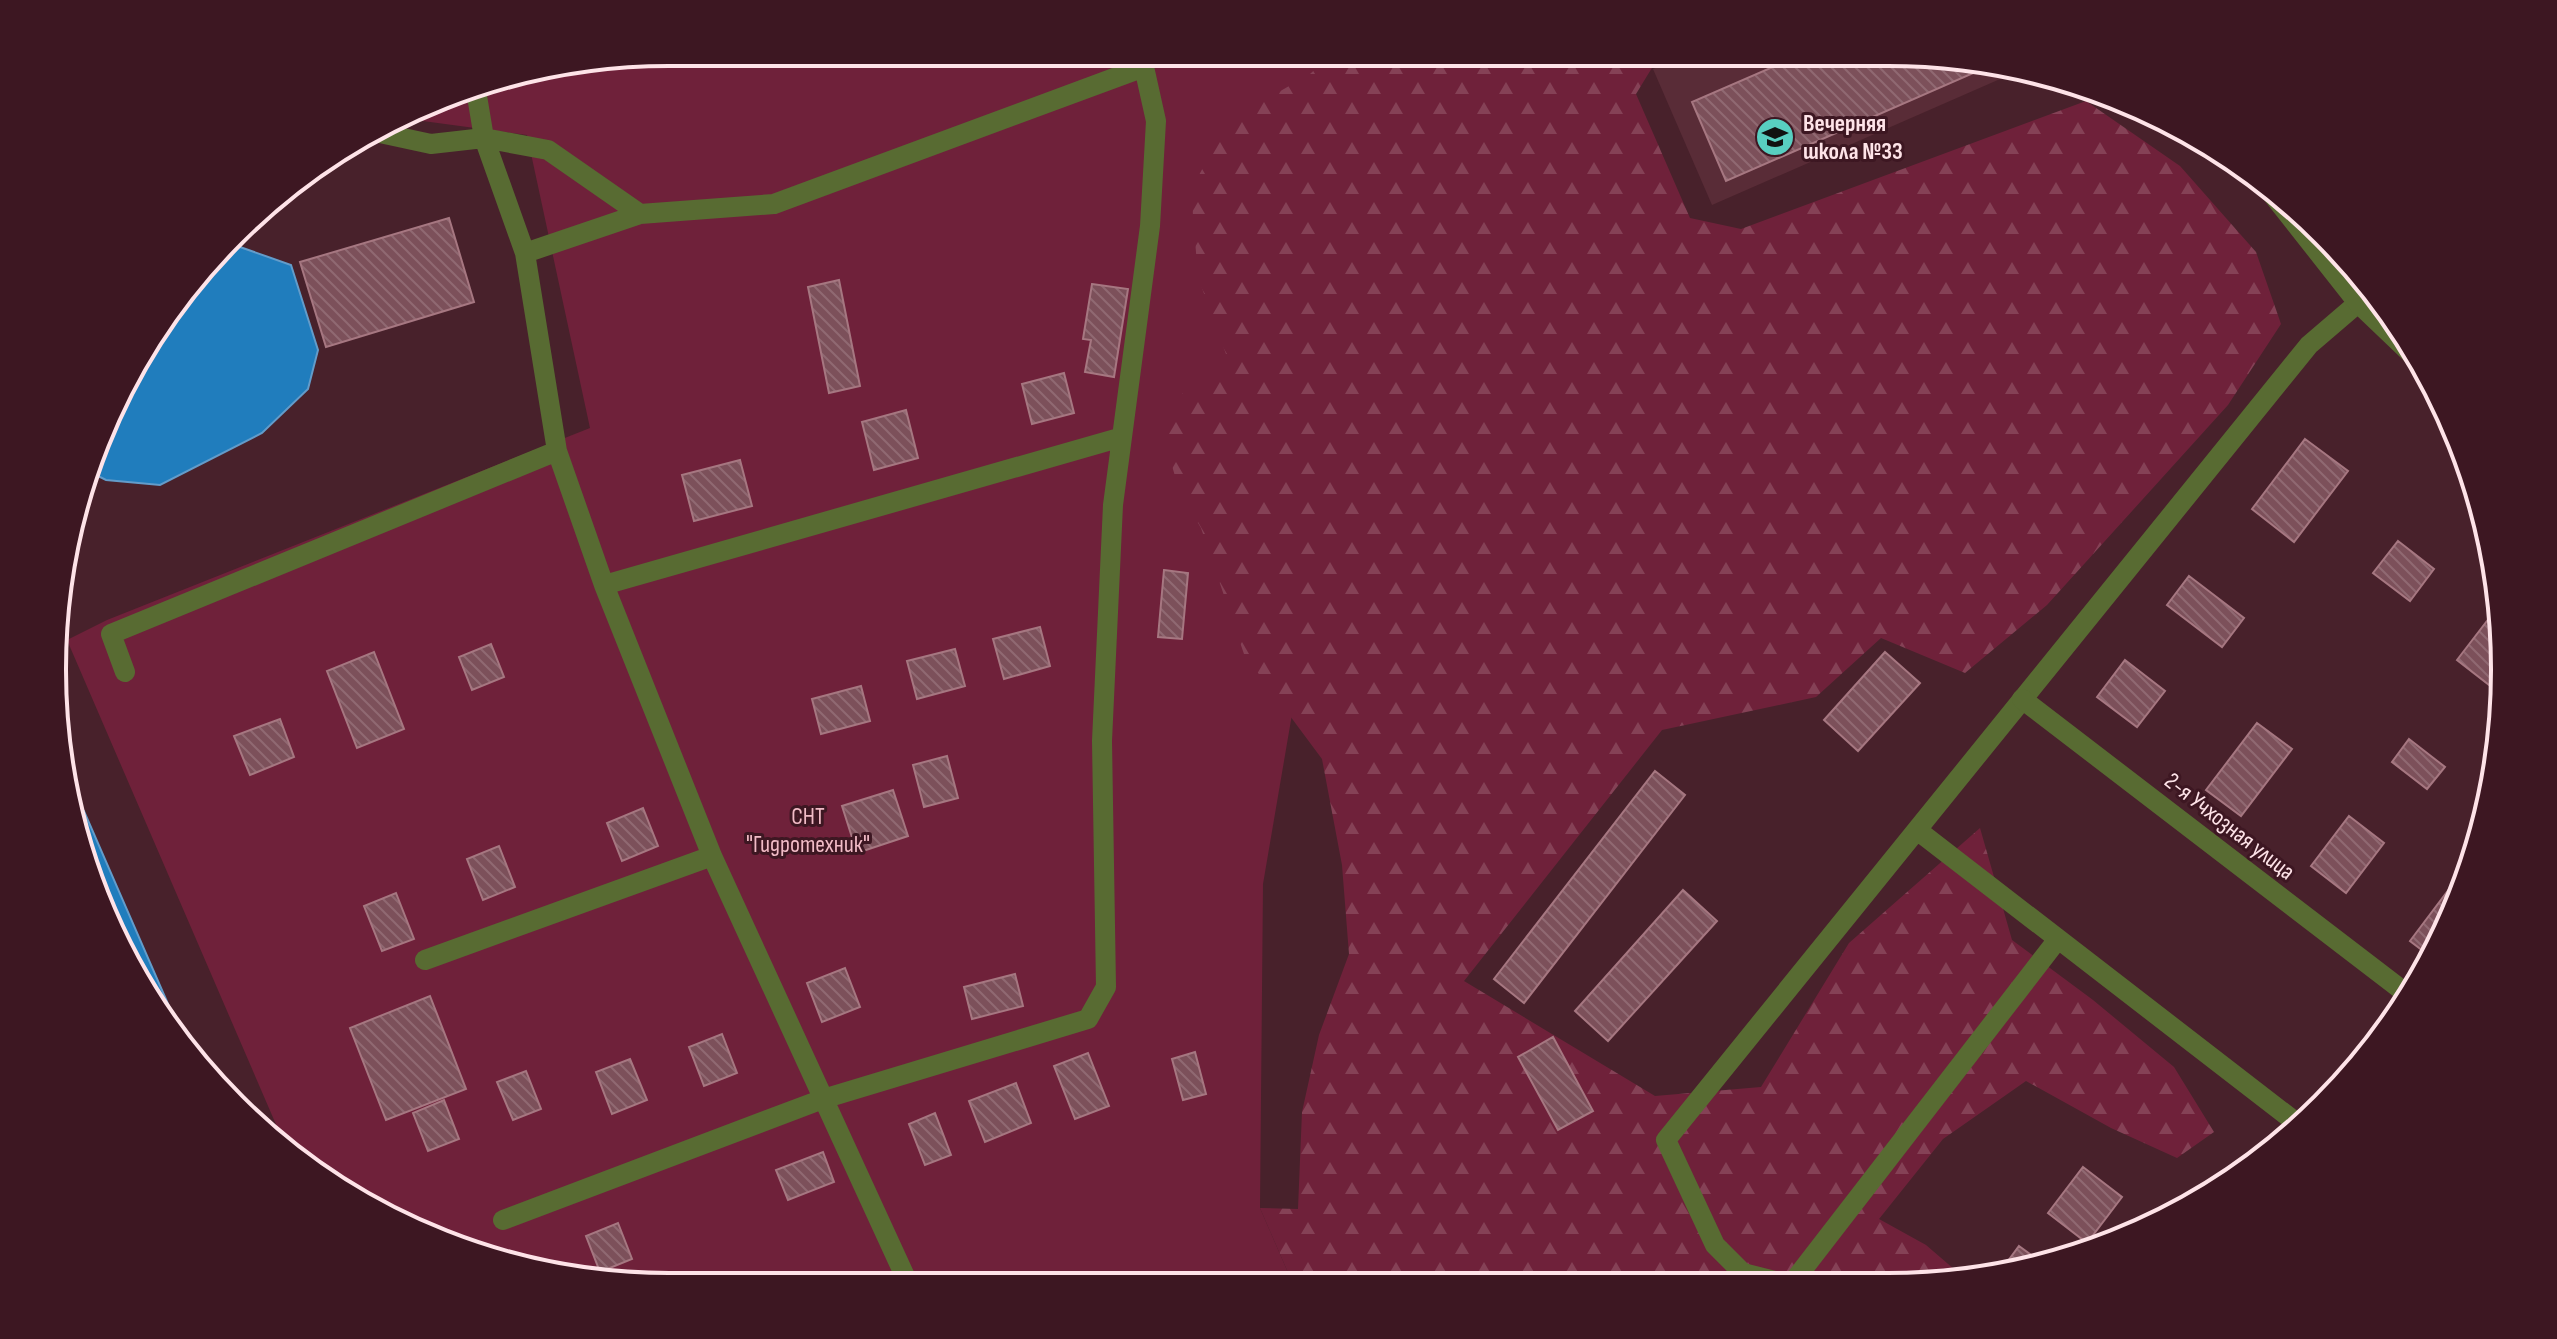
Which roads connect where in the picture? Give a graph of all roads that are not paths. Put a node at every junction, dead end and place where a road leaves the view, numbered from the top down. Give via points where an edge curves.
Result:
1 (1130, 66) edge
2 (1146, 66) edge
3 (477, 98) edge
4 (390, 135) edge
5 (484, 138) junction
6 (640, 214) junction
7 (2302, 232) edge
8 (525, 253) junction
9 (2358, 303) junction
10 (2386, 330) edge
11 (1122, 437) junction
12 (557, 451) junction
13 (604, 585) junction
14 (125, 672) dead end
15 (2022, 699) junction
16 (1917, 830) junction
17 (712, 856) junction
18 (2058, 939) junction
19 (425, 960) dead end
20 (2399, 988) edge
21 (823, 1099) junction
22 (2290, 1118) edge
23 (503, 1220) dead end
24 (903, 1273) edge
25 (1743, 1273) edge
26 (1800, 1273) edge

1 - 6 street via 774,204
2 - 11 street via 1156,121 1151,211
3 - 5 street
4 - 5 street via 431,144
5 - 6 street via 548,150
5 - 8 street
6 - 8 street
7 - 9 street
8 - 12 street
9 - 10 street
9 - 15 street via 2309,345
11 - 13 street
11 - 21 street via 1113,505 1102,741 1106,987 1088,1019
12 - 13 street
12 - 14 street via 111,634
13 - 17 street
15 - 16 street
15 - 20 street, 2-я Учхозная улица
16 - 18 street
16 - 25 street via 1666,1140 1715,1245
17 - 19 street
17 - 21 street
18 - 22 street
18 - 26 street
21 - 23 street
21 - 24 street

